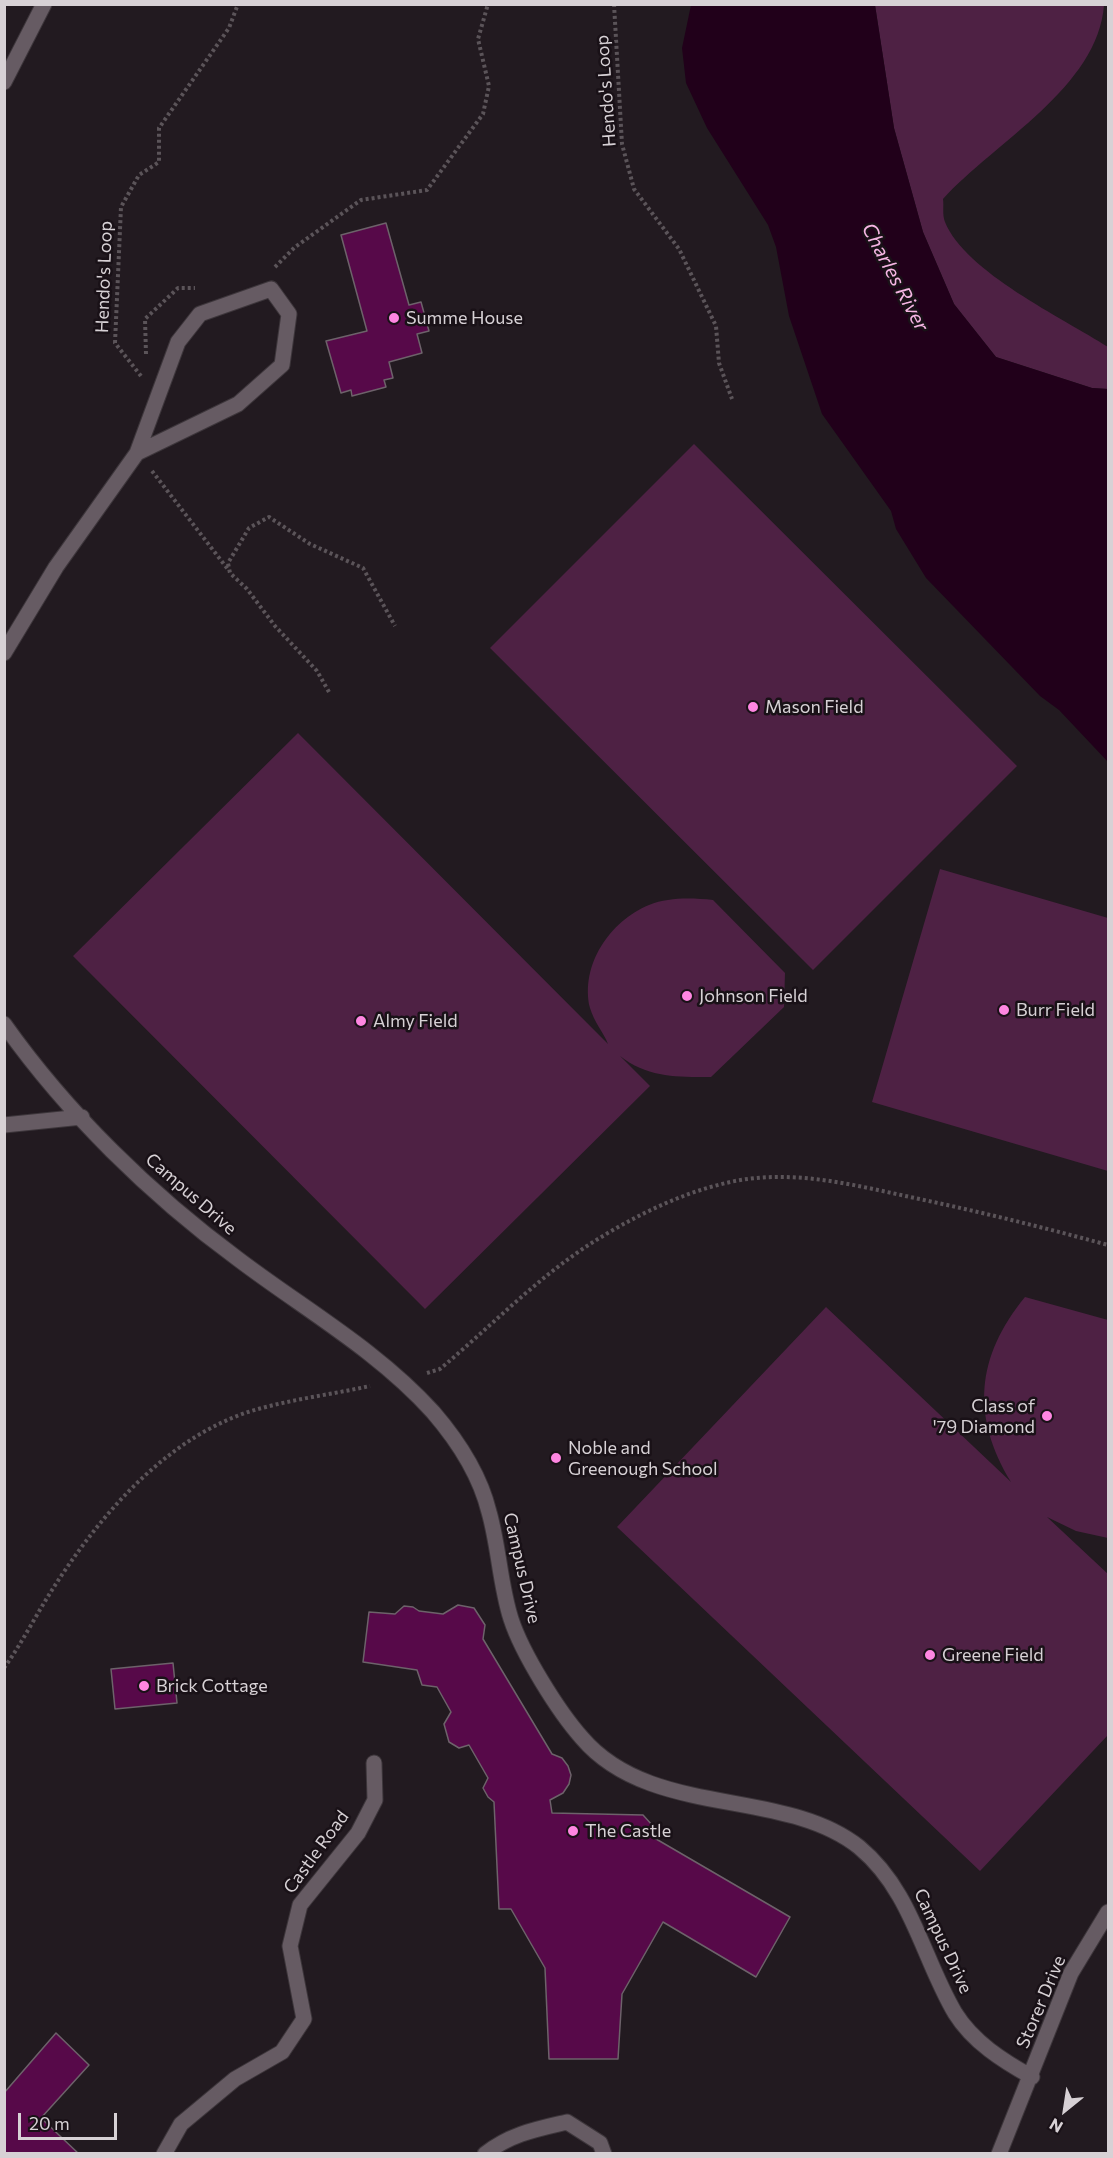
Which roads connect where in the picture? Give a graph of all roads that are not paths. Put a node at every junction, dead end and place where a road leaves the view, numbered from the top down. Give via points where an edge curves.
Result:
1 (44, 4) edge
2 (4, 81) edge
3 (137, 453) junction
4 (4, 653) edge
5 (4, 1024) edge
6 (82, 1117) junction
7 (4, 1125) edge
8 (374, 1763) dead end
9 (1108, 1912) edge
10 (1032, 2077) junction
11 (164, 2154) edge
12 (485, 2154) edge
13 (604, 2154) edge
14 (999, 2154) edge

1 - 2 lane
3 - 3 lane via 238,404 282,365 289,314 271,289 200,314 178,342
3 - 4 lane via 56,567
5 - 6 lane, Campus Drive
6 - 7 lane
6 - 10 lane, Campus Drive via 135,1173 192,1224 401,1379 434,1414 477,1477 519,1639 583,1741 609,1762 648,1782 808,1821 858,1846 894,1885 956,2014 1002,2060
8 - 11 lane, Castle Road via 375,1800 358,1833 300,1905 291,1946 304,2019 282,2052 234,2079 181,2124
9 - 10 lane, Storer Drive via 1071,1973
10 - 14 lane
12 - 13 lane via 522,2132 567,2122 600,2143

